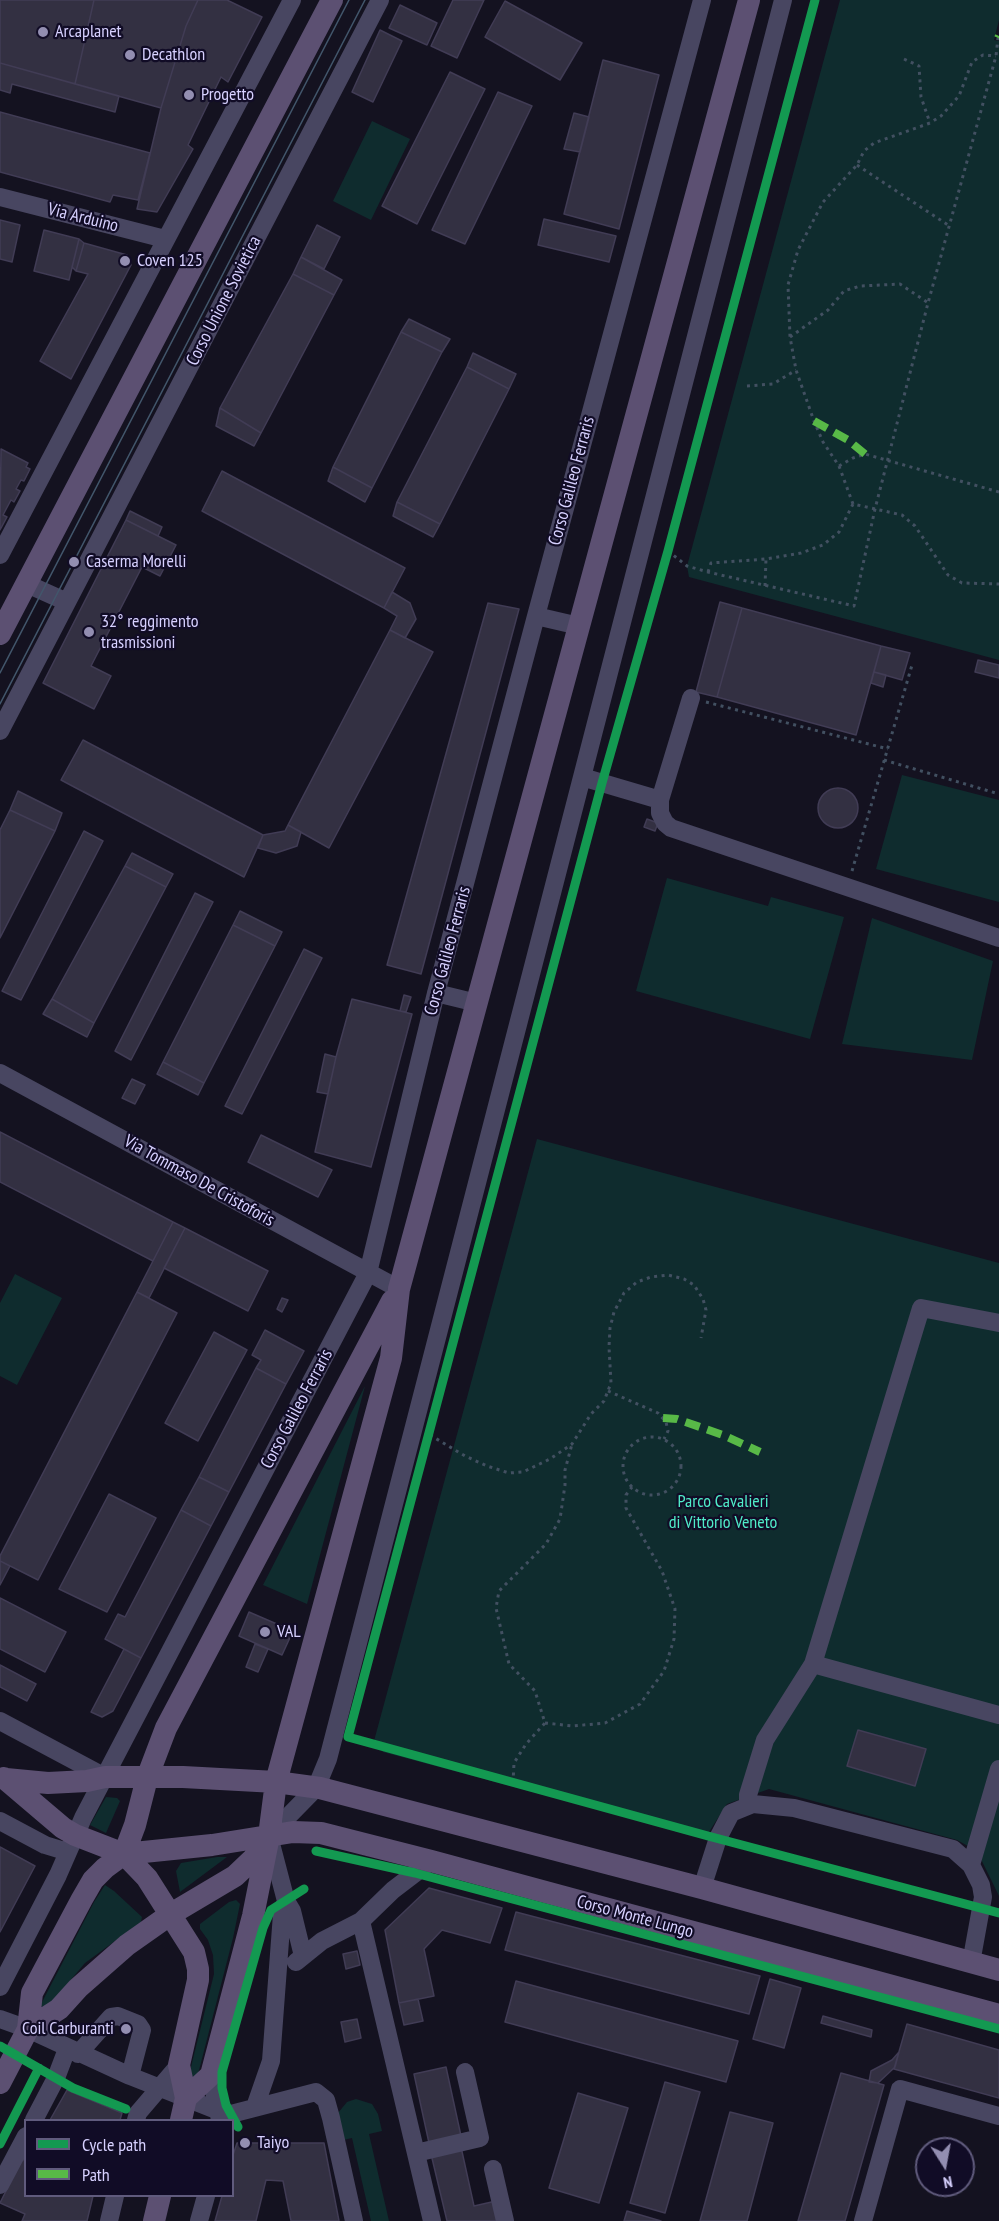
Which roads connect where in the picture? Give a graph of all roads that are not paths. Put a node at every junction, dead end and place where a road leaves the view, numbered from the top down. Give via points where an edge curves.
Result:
1 (292, 0) edge
2 (332, 0) edge
3 (380, 0) edge
4 (702, 0) edge
5 (749, 0) edge
6 (783, 0) edge
7 (0, 197) edge
8 (165, 239) junction
9 (0, 555) edge
10 (27, 584) junction
11 (67, 602) junction
12 (536, 616) junction
13 (579, 626) junction
14 (0, 634) edge
15 (691, 698) road end
16 (0, 731) edge
17 (582, 777) junction
18 (660, 801) junction
19 (999, 938) edge
20 (436, 993) junction
21 (477, 1003) junction
22 (0, 1073) edge
23 (368, 1273) junction
24 (399, 1289) junction
25 (999, 1323) edge
26 (813, 1664) junction
27 (999, 1715) edge
28 (0, 1720) edge
29 (999, 1769) edge
30 (3, 1777) edge
31 (105, 1777) junction
32 (147, 1778) junction
33 (276, 1782) junction
34 (316, 1788) junction
35 (748, 1806) junction
36 (0, 1821) edge
37 (269, 1836) junction
38 (71, 1844) junction
39 (124, 1854) junction
40 (431, 1861) junction
41 (971, 1864) junction
42 (702, 1888) junction
43 (286, 1900) junction
44 (171, 1914) junction
45 (361, 1921) junction
46 (303, 1956) junction
47 (971, 1963) junction
48 (999, 1970) edge
49 (279, 1975) junction
50 (0, 1987) edge
51 (999, 2015) edge
52 (0, 2019) edge
53 (28, 2029) junction
54 (73, 2051) junction
55 (180, 2065) junction
56 (465, 2072) dead end
57 (211, 2075) junction
58 (130, 2076) junction
59 (0, 2083) edge
60 (160, 2088) junction
61 (186, 2098) junction
62 (255, 2107) junction
63 (219, 2116) edge
64 (999, 2116) edge
65 (35, 2119) edge
66 (136, 2119) edge
67 (181, 2119) edge
68 (24, 2140) edge
69 (416, 2152) junction
70 (493, 2169) dead end
71 (0, 2185) edge
72 (115, 2197) edge
73 (160, 2197) edge
74 (206, 2197) edge
75 (108, 2221) edge
76 (154, 2221) edge
77 (199, 2221) edge
78 (354, 2221) edge
79 (432, 2221) edge
80 (505, 2221) edge
81 (863, 2221) edge

1 - 8 street
2 - 10 main road
3 - 11 street, Corso Unione Sovietica
4 - 12 street, Corso Galileo Ferraris
5 - 13 main road, Corso Galileo Ferraris
6 - 17 street
7 - 8 street, Via Arduino
8 - 9 street
10 - 11 street
10 - 14 main road
11 - 16 street, Corso Unione Sovietica
12 - 13 street
12 - 20 street, Corso Galileo Ferraris
13 - 21 main road, Corso Galileo Ferraris
15 - 18 street
17 - 18 street
17 - 34 street via 328,1759
18 - 19 street via 660,813 671,828
20 - 21 street
20 - 23 street, Corso Galileo Ferraris
21 - 24 main road, Corso Galileo Ferraris
22 - 23 street, Via Tommaso De Cristoforis
23 - 24 street, Via Tommaso De Cristoforis
23 - 31 street, Corso Galileo Ferraris
24 - 32 main road, Corso Galileo Ferraris via 171,1719
24 - 33 main road, Corso Galileo Ferraris via 391,1358
25 - 26 street via 921,1308
26 - 27 street
26 - 35 street via 765,1740
28 - 31 street
29 - 41 street
30 - 31 main road via 48,1783
30 - 38 main road via 56,1823
31 - 32 main road
31 - 38 street, Corso Galileo Ferraris
32 - 33 main road
32 - 39 main road, Corso Galileo Ferraris
33 - 34 main road
33 - 37 main road, Corso Galileo Ferraris
34 - 37 street
34 - 42 main road
35 - 41 street via 794,1808 942,1846 953,1849
35 - 42 street via 730,1813
36 - 38 street via 45,1845
37 - 39 main road, Corso Monte Lungo
37 - 40 main road, Corso Monte Lungo via 321,1833
37 - 43 street
37 - 44 main road via 256,1856 235,1876
37 - 57 main road, Corso Galileo Ferraris via 254,1916
38 - 39 main road
38 - 50 street, Corso Galileo Ferraris
39 - 44 main road via 147,1878
39 - 53 main road via 93,1880 82,1899 33,1993
40 - 45 street
40 - 51 main road, Corso Monte Lungo
41 - 47 street via 983,1897
42 - 47 main road
43 - 46 street
43 - 49 street
44 - 53 main road via 127,1945 59,2009
44 - 55 main road via 194,1952 198,1969
45 - 46 street via 322,1941
45 - 69 street
46 - 49 street
47 - 48 main road
49 - 62 street via 271,2061
52 - 53 street
53 - 54 street
53 - 59 main road
54 - 58 street
54 - 58 street via 111,2017 118,2016 142,2030
54 - 65 street
55 - 60 street
55 - 61 main road
56 - 69 street via 480,2138
57 - 61 main road
57 - 63 street
58 - 60 street
60 - 61 street
60 - 66 street
61 - 63 street
61 - 67 main road
62 - 63 street
62 - 78 street via 316,2092 326,2100
64 - 81 street via 900,2089
68 - 71 street
69 - 79 street
70 - 80 street
72 - 75 street
73 - 76 main road
74 - 77 street

